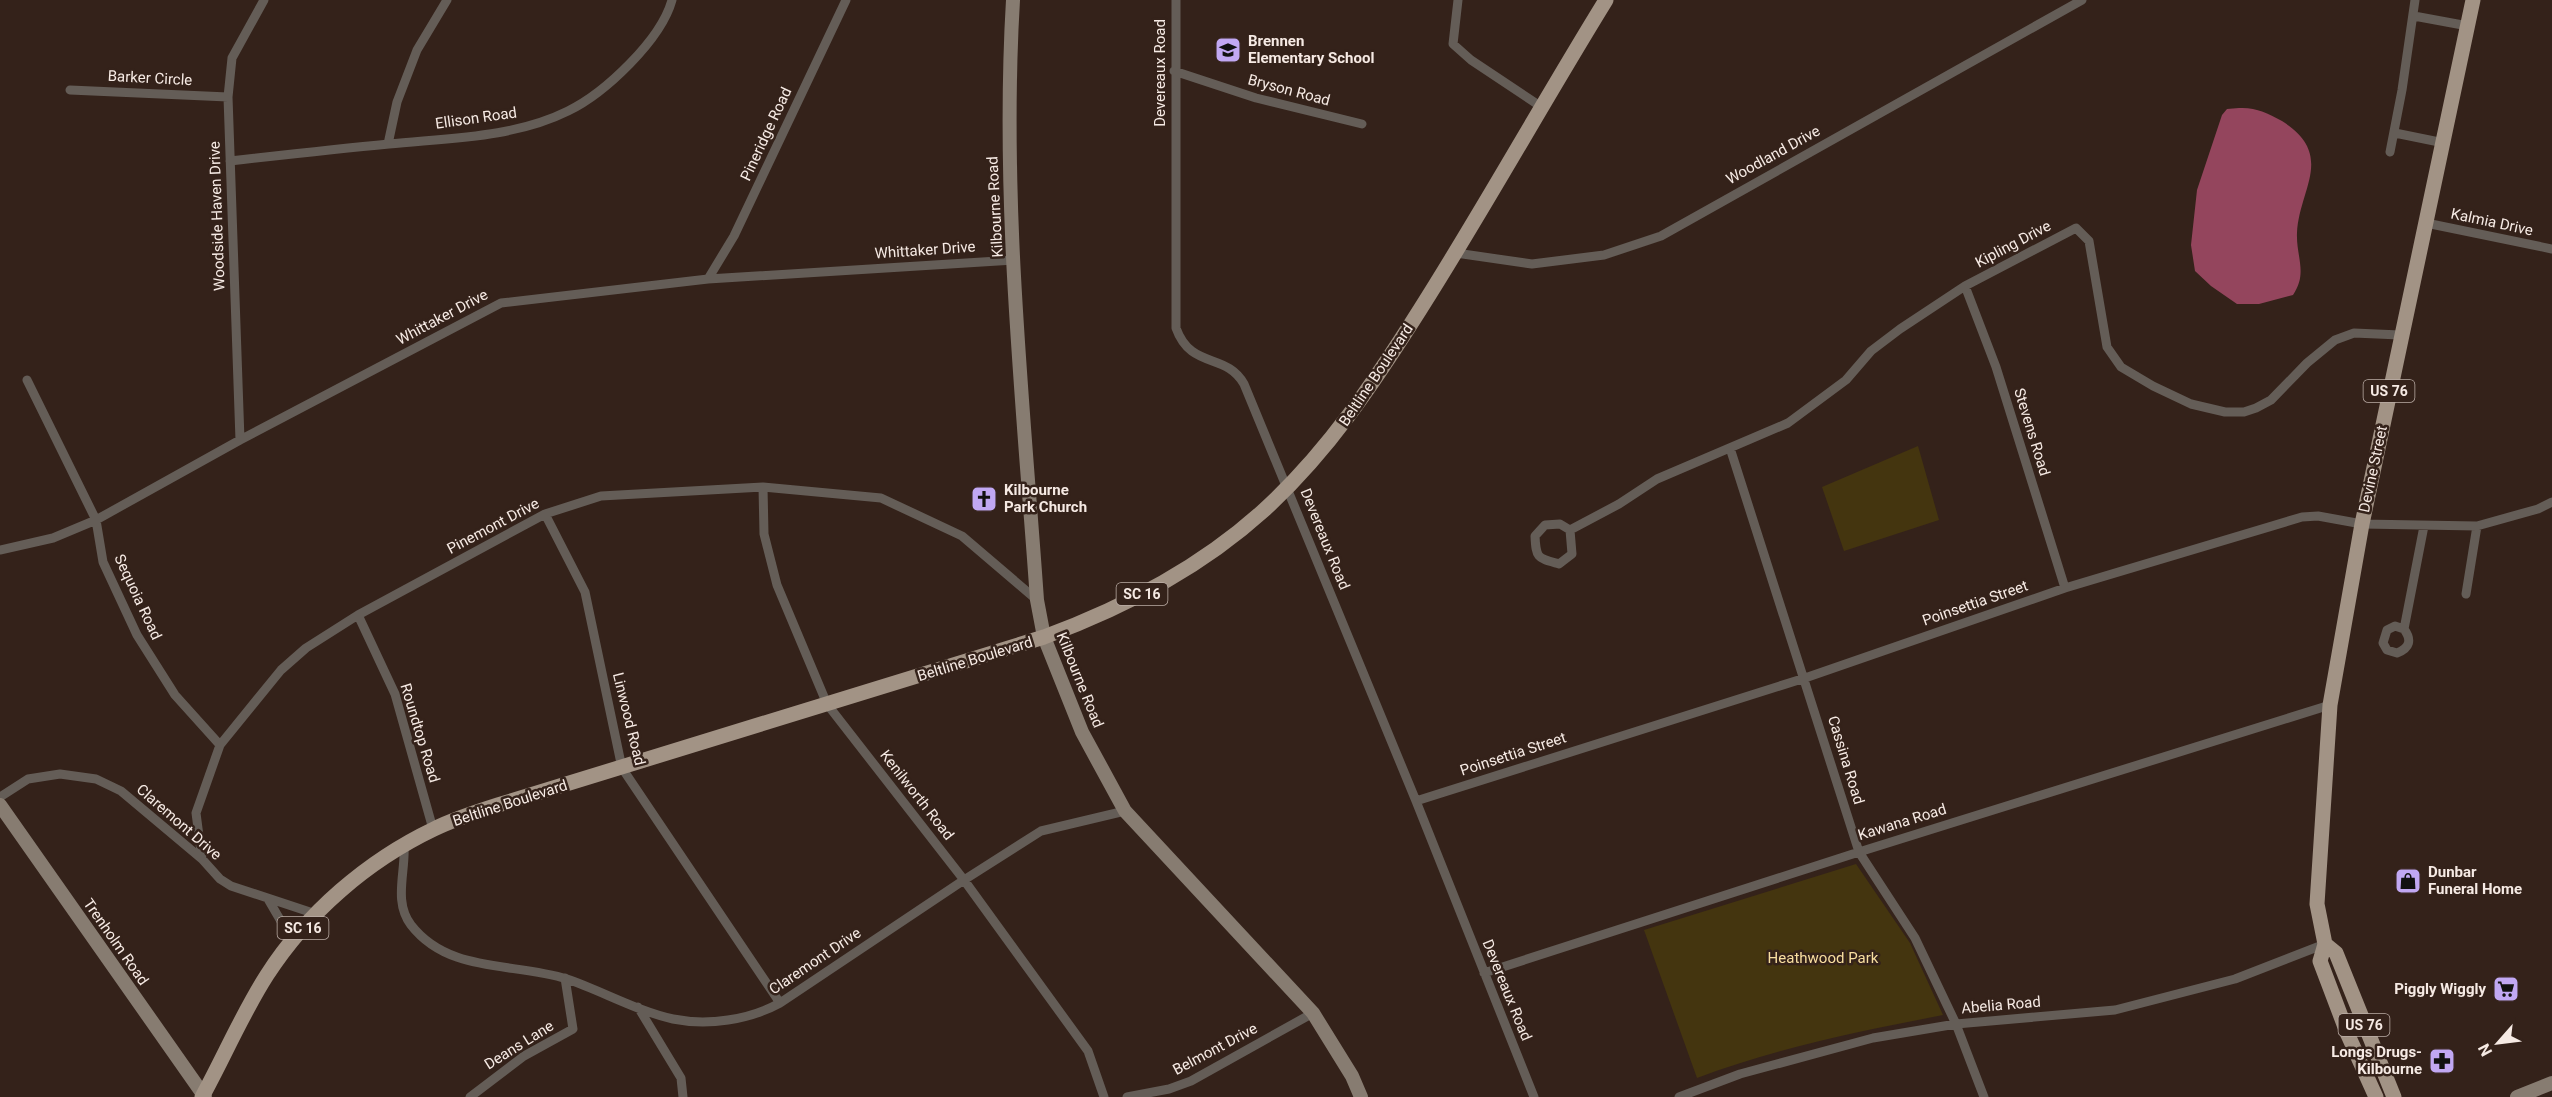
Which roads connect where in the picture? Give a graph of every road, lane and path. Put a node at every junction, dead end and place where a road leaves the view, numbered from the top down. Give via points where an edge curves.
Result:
1 (264, 0) edge
2 (447, 0) edge
3 (672, 0) edge
4 (846, 0) edge
5 (1013, 0) edge
6 (1176, 0) edge
7 (1458, 0) edge
8 (1606, 0) edge
9 (1613, 0) edge
10 (2082, 0) edge
11 (2415, 0) edge
12 (2473, 0) edge
13 (1597, 15) junction
14 (2414, 16) junction
15 (2468, 26) junction
16 (1174, 71) junction
17 (70, 90) dead end
18 (228, 97) junction
19 (1540, 106) junction
20 (1362, 124) dead end
21 (2395, 133) junction
22 (2444, 143) junction
23 (388, 144) junction
24 (2390, 152) dead end
25 (230, 161) junction
26 (2426, 223) junction
27 (2552, 249) edge
28 (1456, 253) junction
29 (1014, 260) junction
30 (708, 279) junction
31 (1965, 286) junction
32 (2400, 335) junction
33 (27, 380) dead end
34 (240, 440) junction
35 (1730, 448) junction
36 (763, 487) junction
37 (1287, 487) junction
38 (2552, 502) edge
39 (545, 514) junction
40 (96, 520) junction
41 (2362, 524) junction
42 (2424, 526) junction
43 (2477, 526) junction
44 (1570, 530) junction
45 (0, 550) edge
46 (2065, 588) junction
47 (2466, 594) dead end
48 (1037, 600) junction
49 (358, 615) junction
50 (2404, 629) dead end
51 (1044, 637) junction
52 (1805, 678) junction
53 (827, 704) junction
54 (2330, 705) junction
55 (220, 745) junction
56 (622, 768) junction
57 (0, 797) edge
58 (1416, 801) junction
59 (0, 805) edge
60 (1125, 811) junction
61 (433, 829) junction
62 (404, 845) junction
63 (1859, 852) junction
64 (202, 860) junction
65 (964, 880) junction
66 (268, 899) junction
67 (316, 914) junction
68 (291, 942) junction
69 (2325, 944) junction
70 (1484, 973) junction
71 (565, 978) junction
72 (780, 1003) junction
73 (638, 1007) junction
74 (1312, 1013) junction
75 (2361, 1017) junction
76 (2344, 1023) junction
77 (1956, 1024) junction
78 (2552, 1083) edge
79 (1171, 1093) edge
80 (204, 1096) edge
81 (470, 1097) edge
82 (683, 1097) edge
83 (1104, 1097) edge
84 (1127, 1097) edge
85 (1361, 1097) edge
86 (1534, 1097) edge
87 (1679, 1097) edge
88 (1984, 1097) edge
89 (2376, 1097) edge
90 (2394, 1097) edge
91 (2517, 1097) edge

1 - 18 street, Woodside Haven Drive via 232,58
2 - 23 street via 417,50 397,102
3 - 23 street, Ellison Road via 650,42 612,81 569,111 474,136
4 - 30 street, Pineridge Road via 734,236
5 - 29 street, Kilbourne Road via 1008,148
6 - 16 street, Devereaux Road
7 - 19 street via 1453,44
8 - 13 main road, SC 16
9 - 13 main road, SC 16
10 - 28 street, Woodland Drive via 1661,236 1604,255 1532,264
11 - 14 street
12 - 15 main road, Devine Street / US 76
13 - 19 main road, Beltline Boulevard / SC 16
14 - 15 street
14 - 21 street
15 - 22 main road, Devine Street / US 76
16 - 20 street, Bryson Road via 1256,98
16 - 37 street, Devereaux Road via 1176,328 1190,351 1230,368 1241,378
17 - 18 street, Barker Circle
18 - 25 street, Woodside Haven Drive
19 - 28 main road, Beltline Boulevard / SC 16
21 - 22 street
21 - 24 street
22 - 26 main road, Devine Street / US 76
23 - 25 street, Ellison Road
25 - 34 street, Woodside Haven Drive
26 - 27 street, Kalmia Drive
26 - 32 main road, Devine Street / US 76
28 - 37 main road, Beltline Boulevard / SC 16 via 1357,407
29 - 30 street, Whittaker Drive
29 - 48 street, Kilbourne Road
30 - 34 street, Whittaker Drive via 501,303
31 - 32 street, Kipling Drive via 2076,228 2089,241 2107,347 2121,367 2191,404 2225,412 2244,412 2271,400 2335,340 2354,333
31 - 35 street, Kipling Drive via 1871,351 1846,380 1788,423
31 - 46 street, Stevens Road via 1996,367
32 - 41 main road, Devine Street / US 76
33 - 40 street, Sequoia Road
34 - 40 street, Whittaker Drive
35 - 44 street, Kipling Drive via 1657,479
35 - 52 street, Cassina Road
36 - 39 street, Pinemont Drive via 601,496
36 - 48 street, Pinemont Drive via 881,498 962,536
36 - 53 street, Kenilworth Road via 764,534 777,585
37 - 51 main road, Beltline Boulevard / SC 16 via 1233,535 1185,569 1106,612
37 - 58 street, Devereaux Road
38 - 43 street, Poinsettia Street
39 - 49 street, Pinemont Drive
39 - 56 street, Linwood Road via 585,592
40 - 45 street, Whittaker Drive via 53,538
40 - 55 street, Sequoia Road via 103,562 137,635 175,695
41 - 42 street, Poinsettia Street
41 - 46 street, Poinsettia Street via 2301,517
41 - 54 main road, Devine Street / US 76
42 - 43 street, Poinsettia Street
42 - 50 street
43 - 47 street
44 - 44 street via 1572,554 1559,564 1540,559 1535,536 1545,525 1560,524
46 - 52 street, Poinsettia Street
48 - 51 street, Kilbourne Road
49 - 55 street, Pinemont Drive via 306,648 281,670
49 - 61 street, Roundtop Road via 395,694
51 - 53 main road, Beltline Boulevard / SC 16
51 - 60 street, Kilbourne Road via 1082,732
52 - 58 street, Poinsettia Street
52 - 63 street, Cassina Road
53 - 56 main road, Beltline Boulevard / SC 16
53 - 65 street, Kenilworth Road
54 - 63 street, Kawana Road
54 - 69 main road, Devine Street / US 76 via 2318,904
55 - 64 street, Pinemont Drive via 196,813
56 - 61 main road, Beltline Boulevard / SC 16
56 - 72 street, Linwood Road
57 - 64 street, Claremont Drive via 28,779 60,774 96,779 121,791
58 - 70 street, Devereaux Road
59 - 80 street, Trenholm Road
60 - 65 street, Claremont Drive via 1041,831
60 - 74 street, Kilbourne Road
61 - 62 main road, Beltline Boulevard / SC 16
62 - 67 main road, Beltline Boulevard / SC 16 via 355,878
62 - 71 street, Claremont Drive via 401,901 410,924 427,940 464,961
63 - 70 street, Kawana Road
63 - 77 street, Cassina Road via 1915,938
64 - 66 street, Claremont Drive via 231,886
65 - 72 street, Claremont Drive
65 - 83 street, Kenilworth Road via 1088,1051
66 - 67 street, Claremont Drive
66 - 68 street
67 - 68 main road, Beltline Boulevard / SC 16
68 - 80 main road, Beltline Boulevard / SC 16 via 266,978
69 - 75 main road, Devine Street / US 76 via 2336,953
69 - 76 main road, Devine Street / US 76 via 2320,961
69 - 77 street, Abelia Road via 2235,979 2115,1010
70 - 86 street, Devereaux Road
71 - 73 street, Claremont Drive
71 - 81 street, Deans Lane via 573,1029 524,1056
72 - 73 street, Claremont Drive via 764,1012 708,1022 673,1019
73 - 82 street via 681,1078
74 - 79 street, Belmont Drive
74 - 85 street, Kilbourne Road
75 - 76 main road
75 - 90 main road, Devine Street / US 76
76 - 89 main road, Devine Street / US 76
77 - 87 street, Abelia Road via 1831,1047
77 - 88 street, Cassina Road
78 - 91 street
79 - 84 street, Belmont Drive

